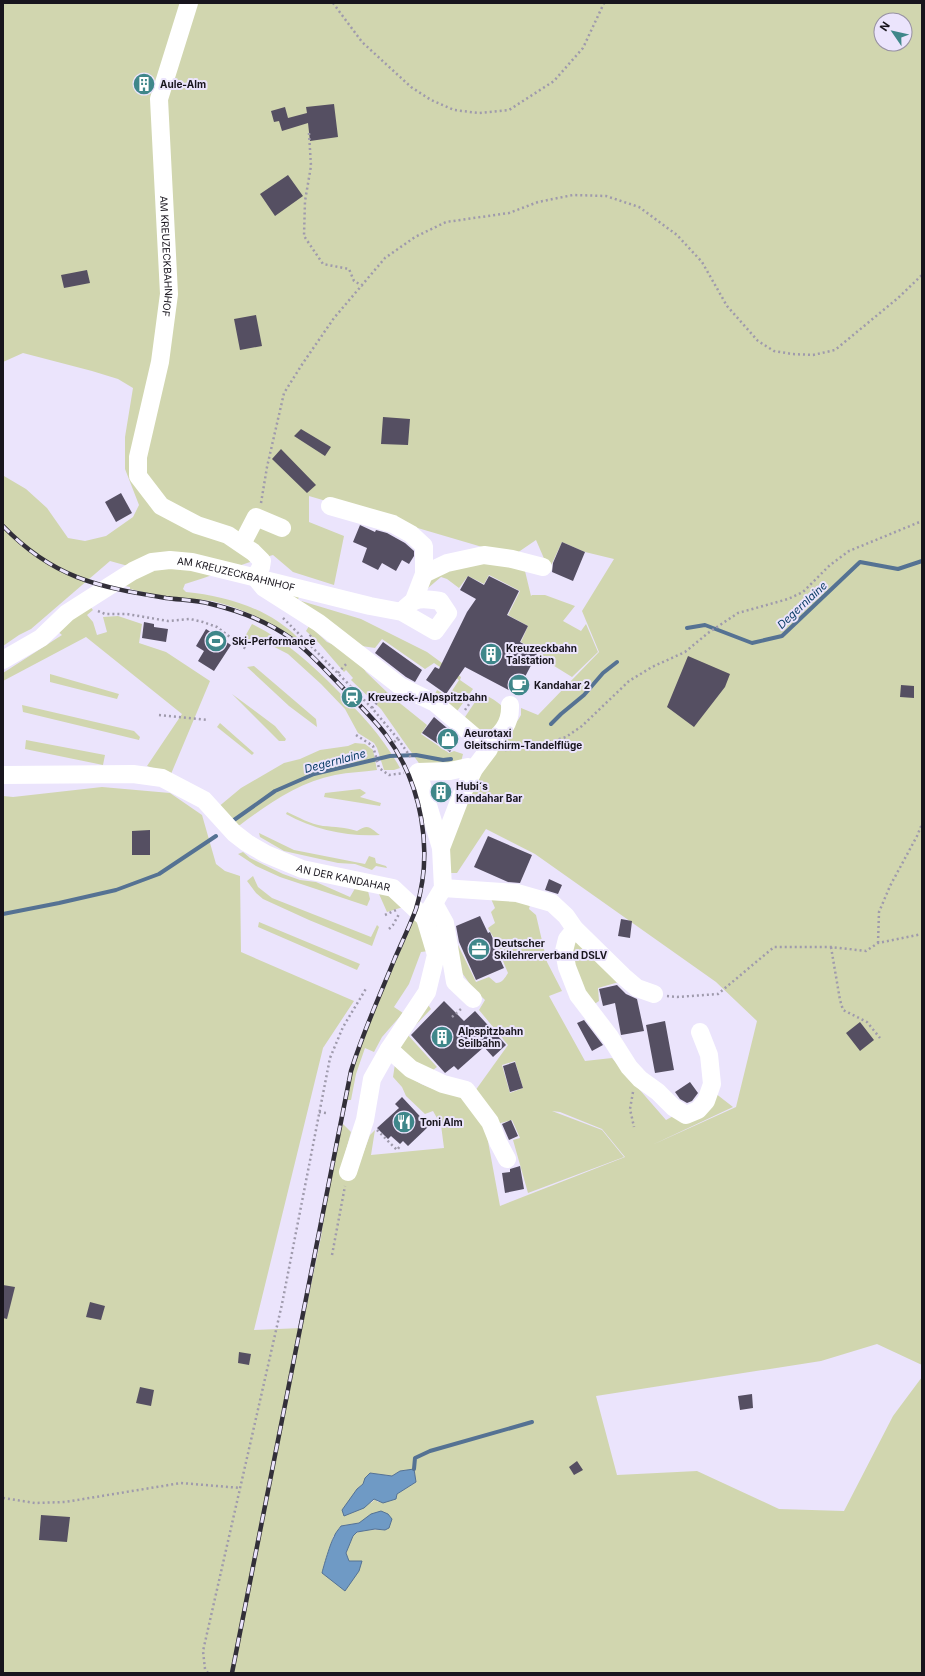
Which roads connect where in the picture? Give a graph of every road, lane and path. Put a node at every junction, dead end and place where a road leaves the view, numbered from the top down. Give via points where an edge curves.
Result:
1 (189, 3) edge
2 (333, 3) edge
3 (604, 3) edge
4 (309, 133) dead end
5 (922, 276) edge
6 (363, 286) junction
7 (330, 506) dead end
8 (256, 517) junction
9 (922, 521) edge
10 (282, 528) dead end
11 (242, 544) junction
12 (543, 567) dead end
13 (424, 574) junction
14 (255, 577) junction
15 (90, 597) junction
16 (311, 636) dead end
17 (247, 650) dead end
18 (3, 660) edge
19 (342, 669) dead end
20 (338, 673) junction
21 (479, 690) dead end
22 (375, 704) dead end
23 (510, 705) dead end
24 (372, 708) junction
25 (159, 715) dead end
26 (208, 720) dead end
27 (457, 722) junction
28 (356, 735) dead end
29 (398, 739) junction
30 (394, 742) dead end
31 (488, 747) junction
32 (413, 761) dead end
33 (474, 769) junction
34 (3, 775) edge
35 (389, 775) dead end
36 (922, 824) edge
37 (441, 848) junction
38 (434, 903) junction
39 (399, 909) dead end
40 (388, 929) dead end
41 (575, 929) junction
42 (922, 934) edge
43 (878, 943) junction
44 (831, 947) junction
45 (367, 987) dead end
46 (654, 994) joint
47 (473, 999) dead end
48 (700, 1032) dead end
49 (880, 1038) dead end
50 (389, 1048) junction
51 (640, 1080) junction
52 (320, 1112) junction
53 (326, 1113) dead end
54 (365, 1119) junction
55 (634, 1127) dead end
56 (400, 1146) dead end
57 (507, 1158) dead end
58 (348, 1172) joint
59 (332, 1255) dead end
60 (241, 1488) junction
61 (3, 1498) edge
62 (208, 1673) edge

1 - 11 street, AM KREUZECKBAHNHOF via 159,99 169,294 160,362 138,456 138,476 161,506 197,525 228,535
2 - 3 path via 362,42 410,87 454,110 479,113 509,110 554,81 583,48
4 - 6 path via 311,166 305,201 304,236 323,264 349,269 354,281
5 - 6 path via 835,350 813,355 774,351 758,341 727,306 702,262 677,236 639,207 606,196 573,195 538,202 509,213 446,222 415,237 385,258
6 - 8 path via 334,318 284,393 261,504
7 - 13 street via 393,524 411,534 424,546
8 - 10 street
8 - 11 street
9 - 31 path via 849,551 830,565 803,592 788,599 738,613 684,652 629,681 582,726 566,737 504,751
11 - 14 street, AM KREUZECKBAHNHOF via 262,561
12 - 13 street via 484,554 447,563
13 - 14 street, AM KREUZECKBAHNHOF via 408,606 370,606
14 - 15 street, AM KREUZECKBAHNHOF via 192,562 152,562 133,570
14 - 27 street via 264,588 312,618 400,686 435,703
15 - 17 path via 97,611 105,614 203,622 217,627
15 - 18 street, AM KREUZECKBAHNHOF via 67,613 41,638
16 - 20 path via 306,640
19 - 20 path
20 - 24 path
21 - 27 path
22 - 24 path
23 - 31 street via 511,716 507,726
24 - 29 path
25 - 26 path
27 - 31 street
28 - 35 path via 375,750 379,768
29 - 30 path
29 - 32 path
31 - 33 street
33 - 37 street
33 - 37 street via 468,767 450,771 418,772
34 - 38 street, AN DER KANDAHAR via 132,774 162,778 204,800 234,833 266,854 302,869 393,888
36 - 43 path via 879,912
37 - 38 street
38 - 41 street via 517,893 552,903
38 - 47 street via 445,923 455,982
38 - 50 street via 436,955 427,992
39 - 40 path via 393,925
41 - 46 street via 637,988
41 - 51 street via 567,939 564,951 578,995
42 - 43 path
43 - 44 path via 866,951
44 - 46 path via 774,947 718,994 678,997
44 - 49 path via 843,1010 867,1022
45 - 52 path via 343,1027 330,1058
48 - 51 street via 709,1055 712,1084 706,1102 698,1110 686,1115
50 - 54 street via 372,1079
50 - 57 street via 411,1069 444,1084 466,1090 490,1122
51 - 55 path via 632,1095 630,1108
52 - 53 path
52 - 60 path via 282,1304
54 - 56 path via 397,1150
54 - 58 street
58 - 59 path
60 - 61 path via 181,1483 65,1502 35,1504
60 - 62 path via 203,1651 205,1669

